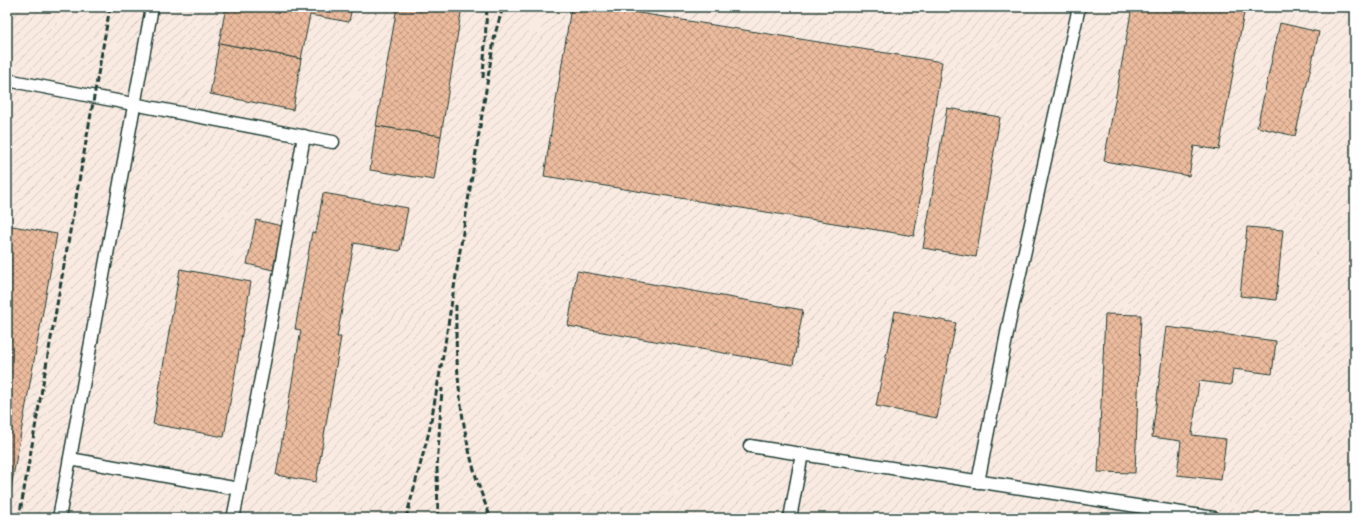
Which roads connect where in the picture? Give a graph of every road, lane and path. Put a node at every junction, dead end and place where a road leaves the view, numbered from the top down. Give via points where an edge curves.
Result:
1 (152, 7) edge
2 (1079, 7) edge
3 (7, 80) edge
4 (135, 103) junction
5 (304, 136) junction
6 (333, 142) dead end
7 (750, 446) dead end
8 (802, 454) junction
9 (70, 459) junction
10 (978, 482) junction
11 (239, 489) junction
12 (234, 514) dead end
13 (59, 518) edge
14 (790, 518) edge
15 (1214, 518) edge

1 - 4 lane
2 - 10 lane via 1010,318
3 - 4 lane
4 - 5 lane
4 - 9 lane
5 - 6 lane
5 - 11 lane
7 - 8 lane
8 - 10 lane
8 - 14 lane
9 - 11 lane
9 - 13 lane
10 - 15 lane
11 - 12 lane

